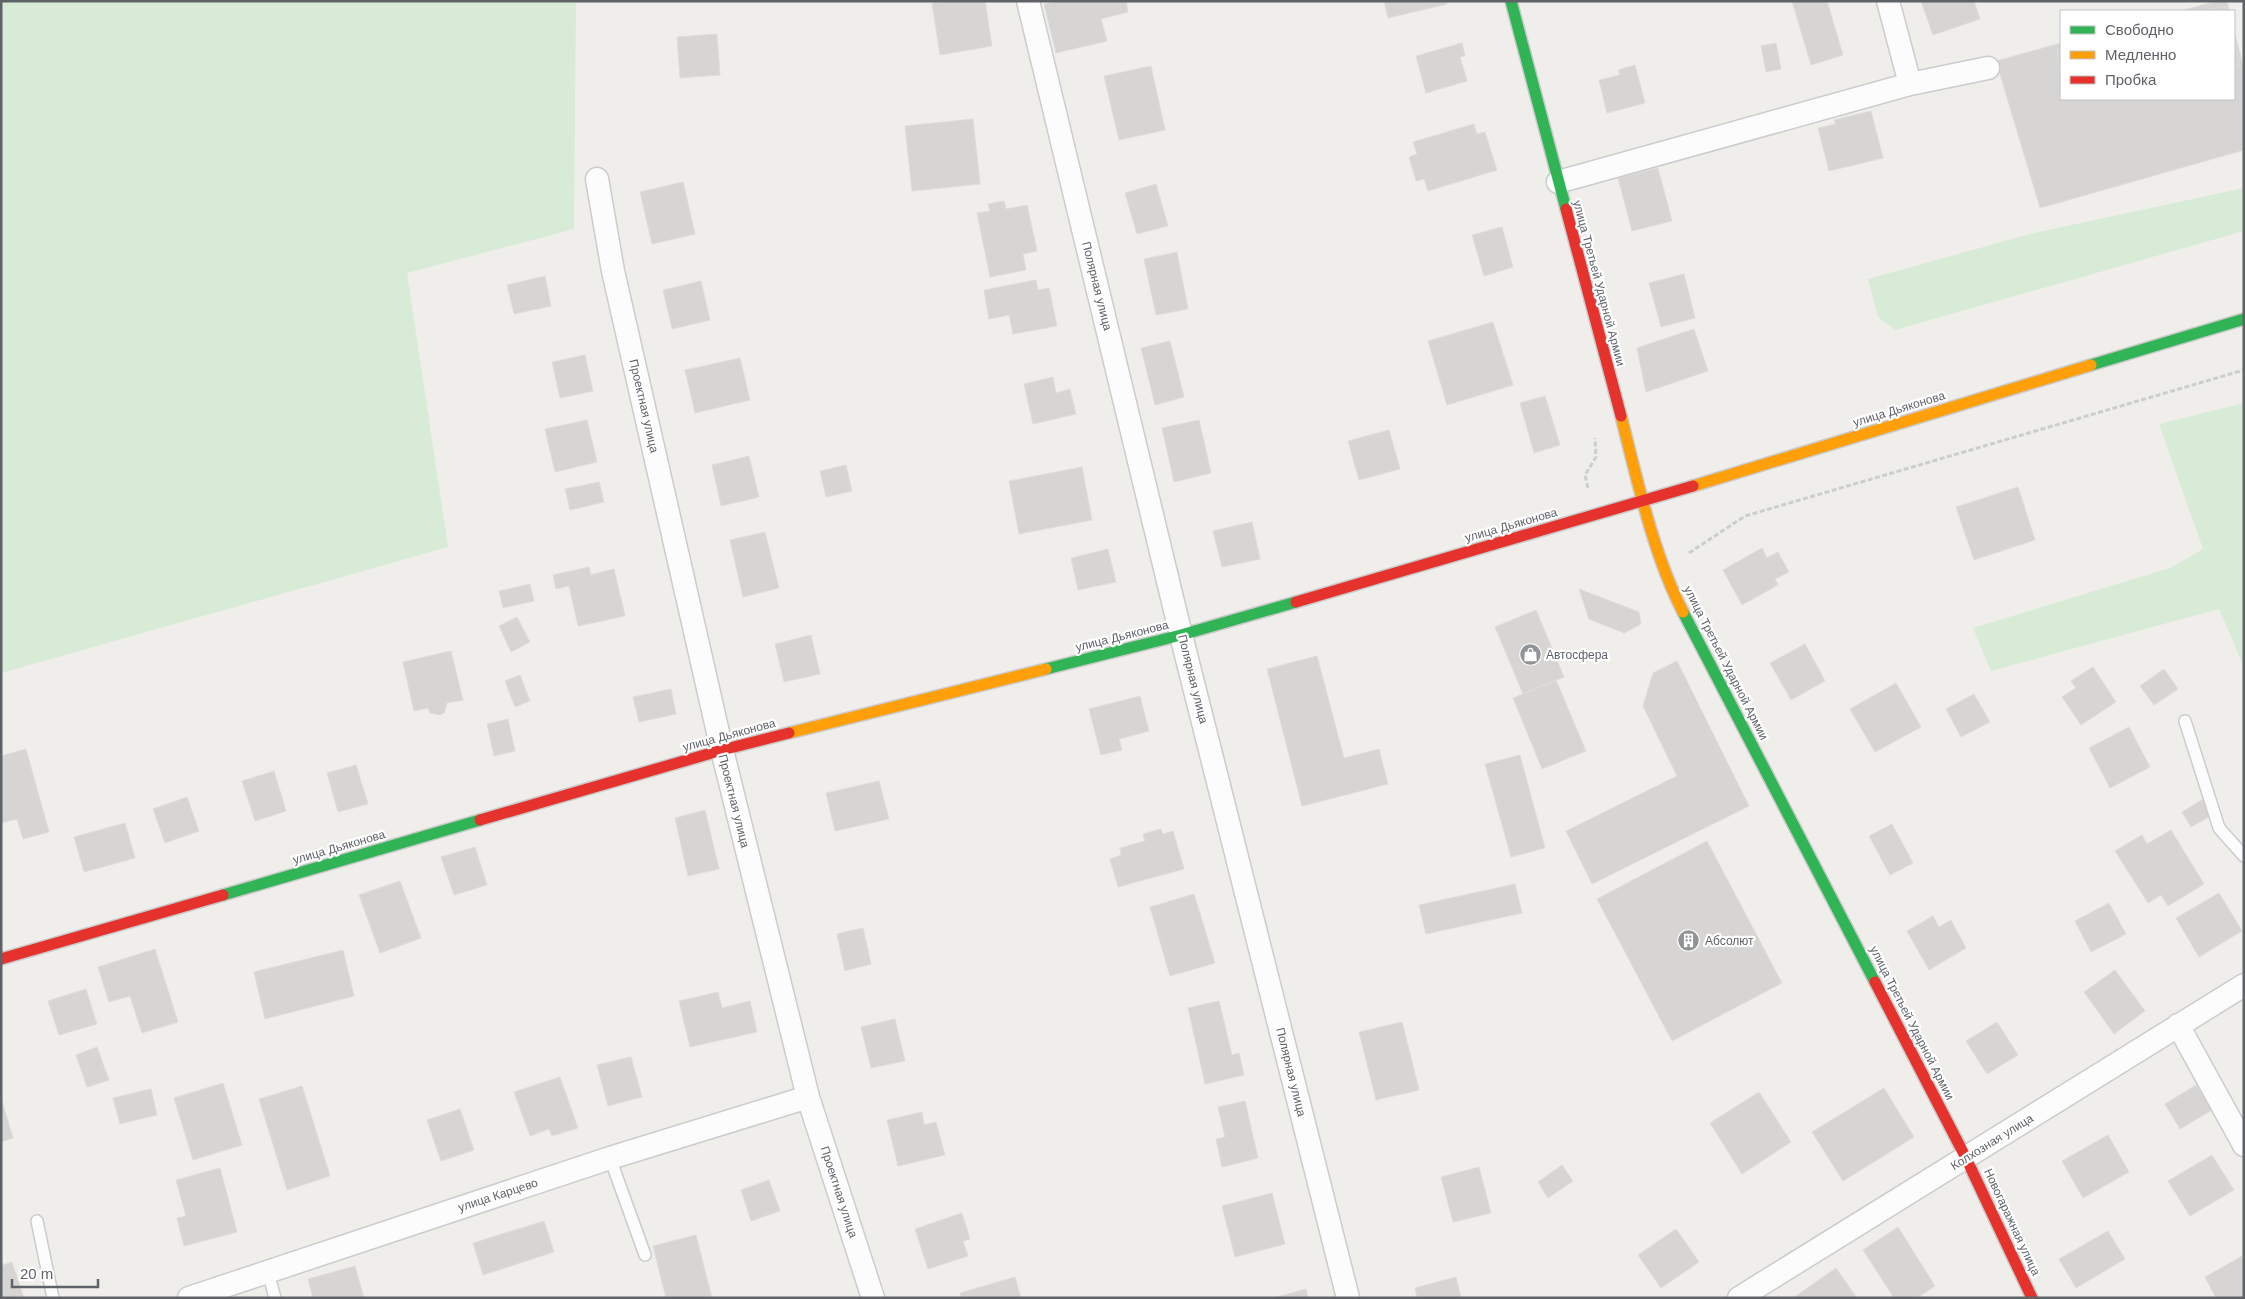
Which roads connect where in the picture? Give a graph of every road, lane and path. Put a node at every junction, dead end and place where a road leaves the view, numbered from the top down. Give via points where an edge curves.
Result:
1 (1028, 1) edge
2 (1511, 1) edge
3 (1888, 1) edge
4 (1988, 68) dead end
5 (1910, 84) junction
6 (597, 179) dead end
7 (1558, 182) junction
8 (2244, 320) edge
9 (2244, 370) edge
10 (1642, 501) junction
11 (1665, 568) junction
12 (1181, 635) junction
13 (2185, 721) dead end
14 (722, 750) junction
15 (2244, 856) edge
16 (1, 959) edge
17 (2244, 985) edge
18 (2178, 1025) junction
19 (808, 1097) junction
20 (2244, 1145) edge
21 (610, 1158) junction
22 (1966, 1158) junction
23 (37, 1221) dead end
24 (645, 1255) dead end
25 (268, 1272) junction
26 (53, 1298) edge
27 (189, 1298) edge
28 (275, 1298) edge
29 (873, 1298) edge
30 (1348, 1298) edge
31 (1739, 1298) edge
32 (2032, 1298) edge

1 - 12 street, Полярная улица
2 - 7 main road, улица Третьей Ударной Армии
3 - 5 street
4 - 5 street
5 - 7 street
6 - 14 street, Проектная улица via 613,271
7 - 10 main road, улица Третьей Ударной Армии
8 - 10 main road, улица Дьяконова
9 - 11 path via 1746,516
10 - 11 main road, улица Третьей Ударной Армии
10 - 12 main road, улица Дьяконова
11 - 22 main road, улица Третьей Ударной Армии via 1674,594
12 - 14 main road, улица Дьяконова
12 - 30 street, Полярная улица
13 - 15 lane via 2219,828
14 - 16 main road, улица Дьяконова
14 - 19 street, Проектная улица
17 - 18 street, Колхозная улица
18 - 20 street
18 - 22 street, Колхозная улица
19 - 21 street, улица Карцево
19 - 29 street, Проектная улица
21 - 24 lane
21 - 25 street, улица Карцево
22 - 31 street, Колхозная улица
22 - 32 main road, Новогаражная улица
23 - 26 lane
25 - 27 street, улица Карцево
25 - 28 lane

